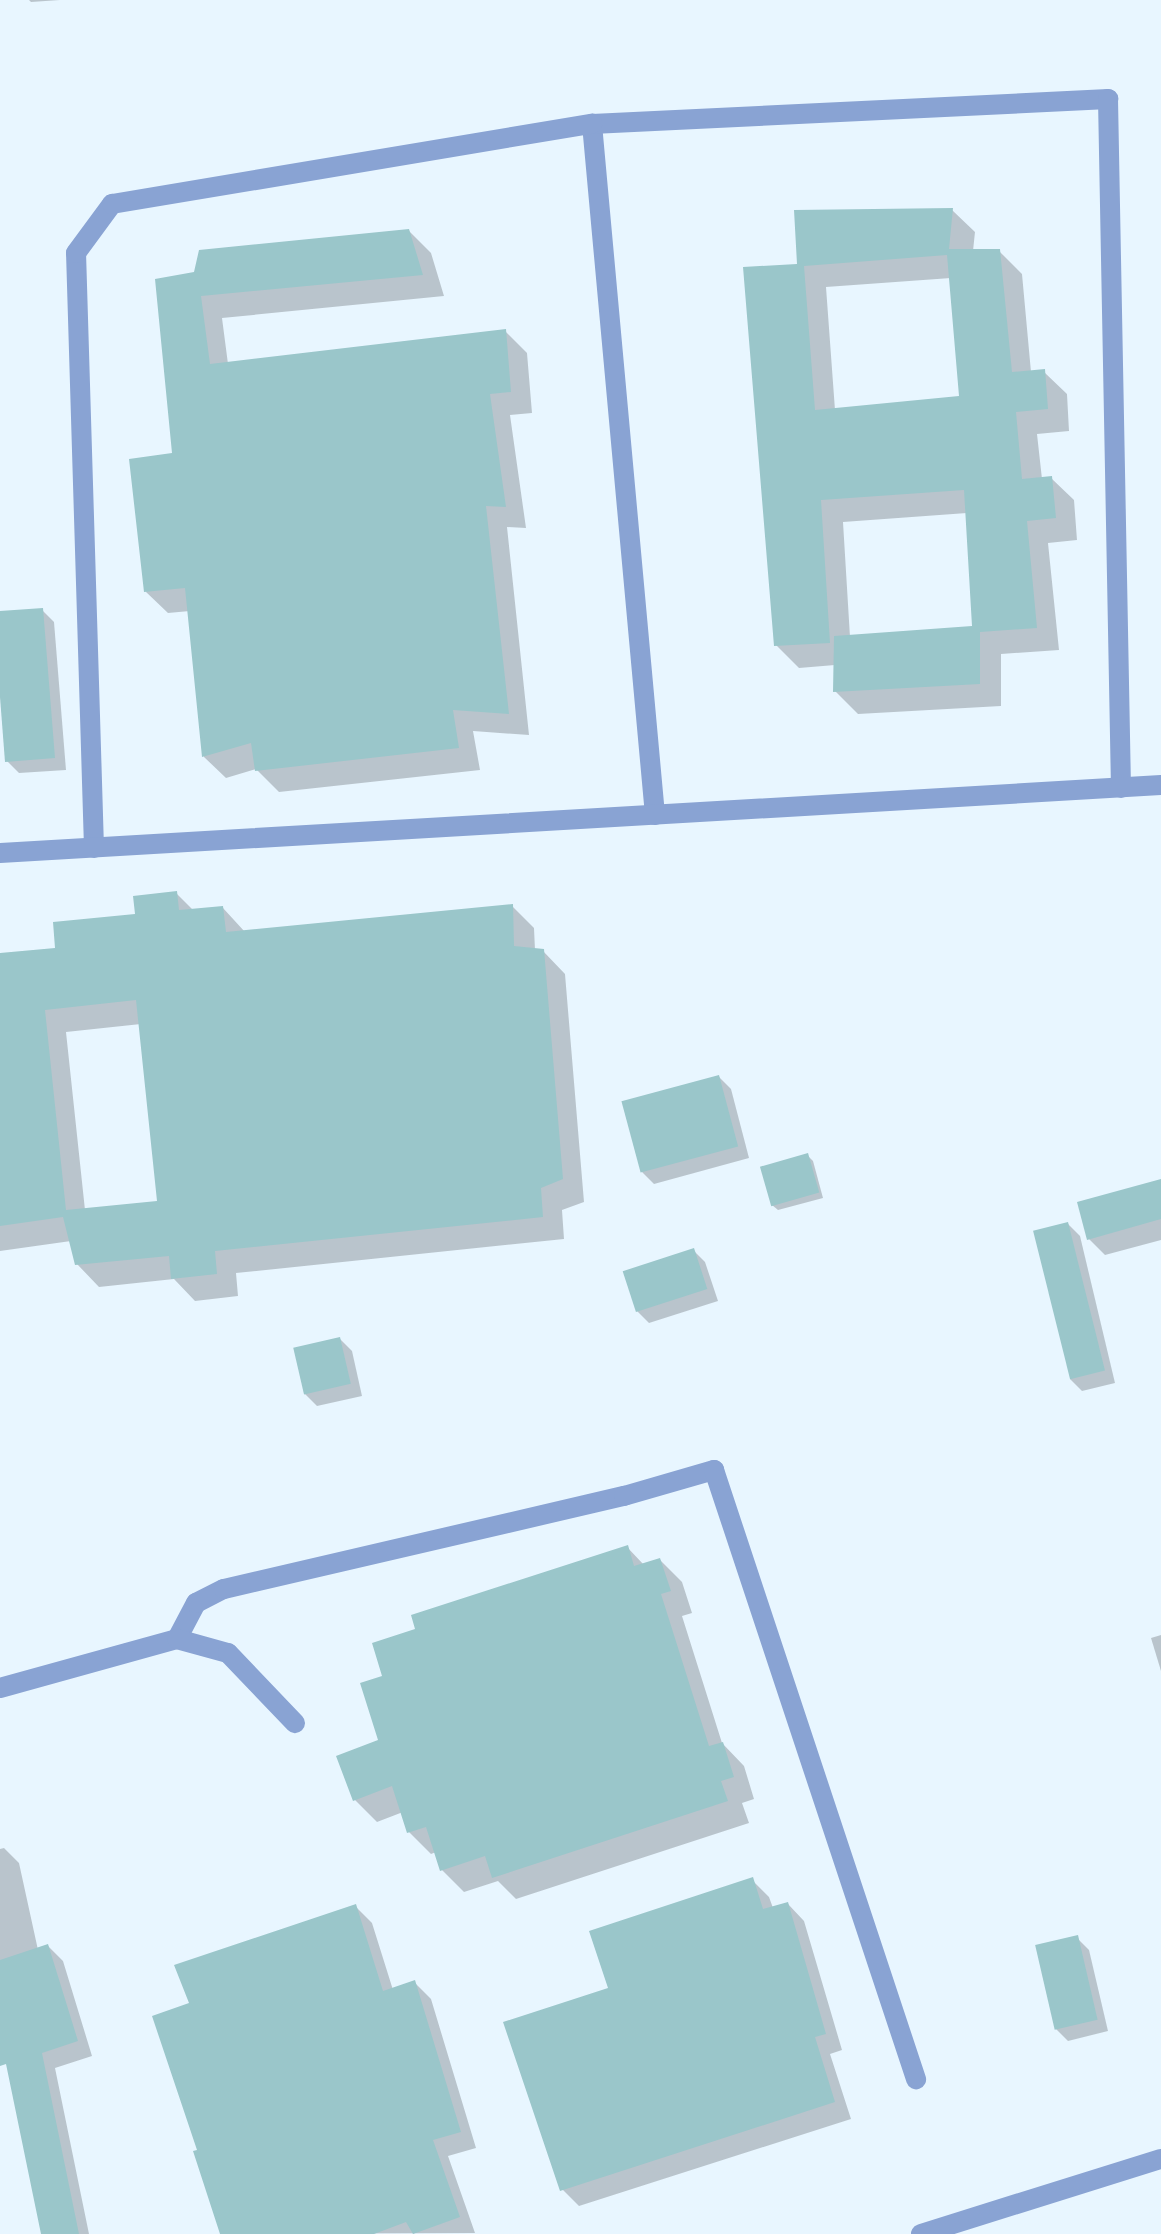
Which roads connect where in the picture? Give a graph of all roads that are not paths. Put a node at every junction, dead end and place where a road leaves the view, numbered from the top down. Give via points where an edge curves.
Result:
1 (592, 124) junction
2 (1161, 785) edge
3 (1121, 788) junction
4 (655, 815) junction
5 (94, 848) junction
6 (0, 853) edge
7 (177, 1639) junction
8 (0, 1688) edge
9 (295, 1723) dead end
10 (916, 2079) dead end
11 (1161, 2159) edge
12 (921, 2234) edge

1 - 3 street via 1108,99
1 - 4 street
1 - 5 street via 112,204 76,253
2 - 3 street
3 - 4 street
4 - 5 street
5 - 6 street
7 - 8 street
7 - 9 street via 228,1653
7 - 10 street via 196,1603 224,1589 624,1496 714,1470
11 - 12 street

